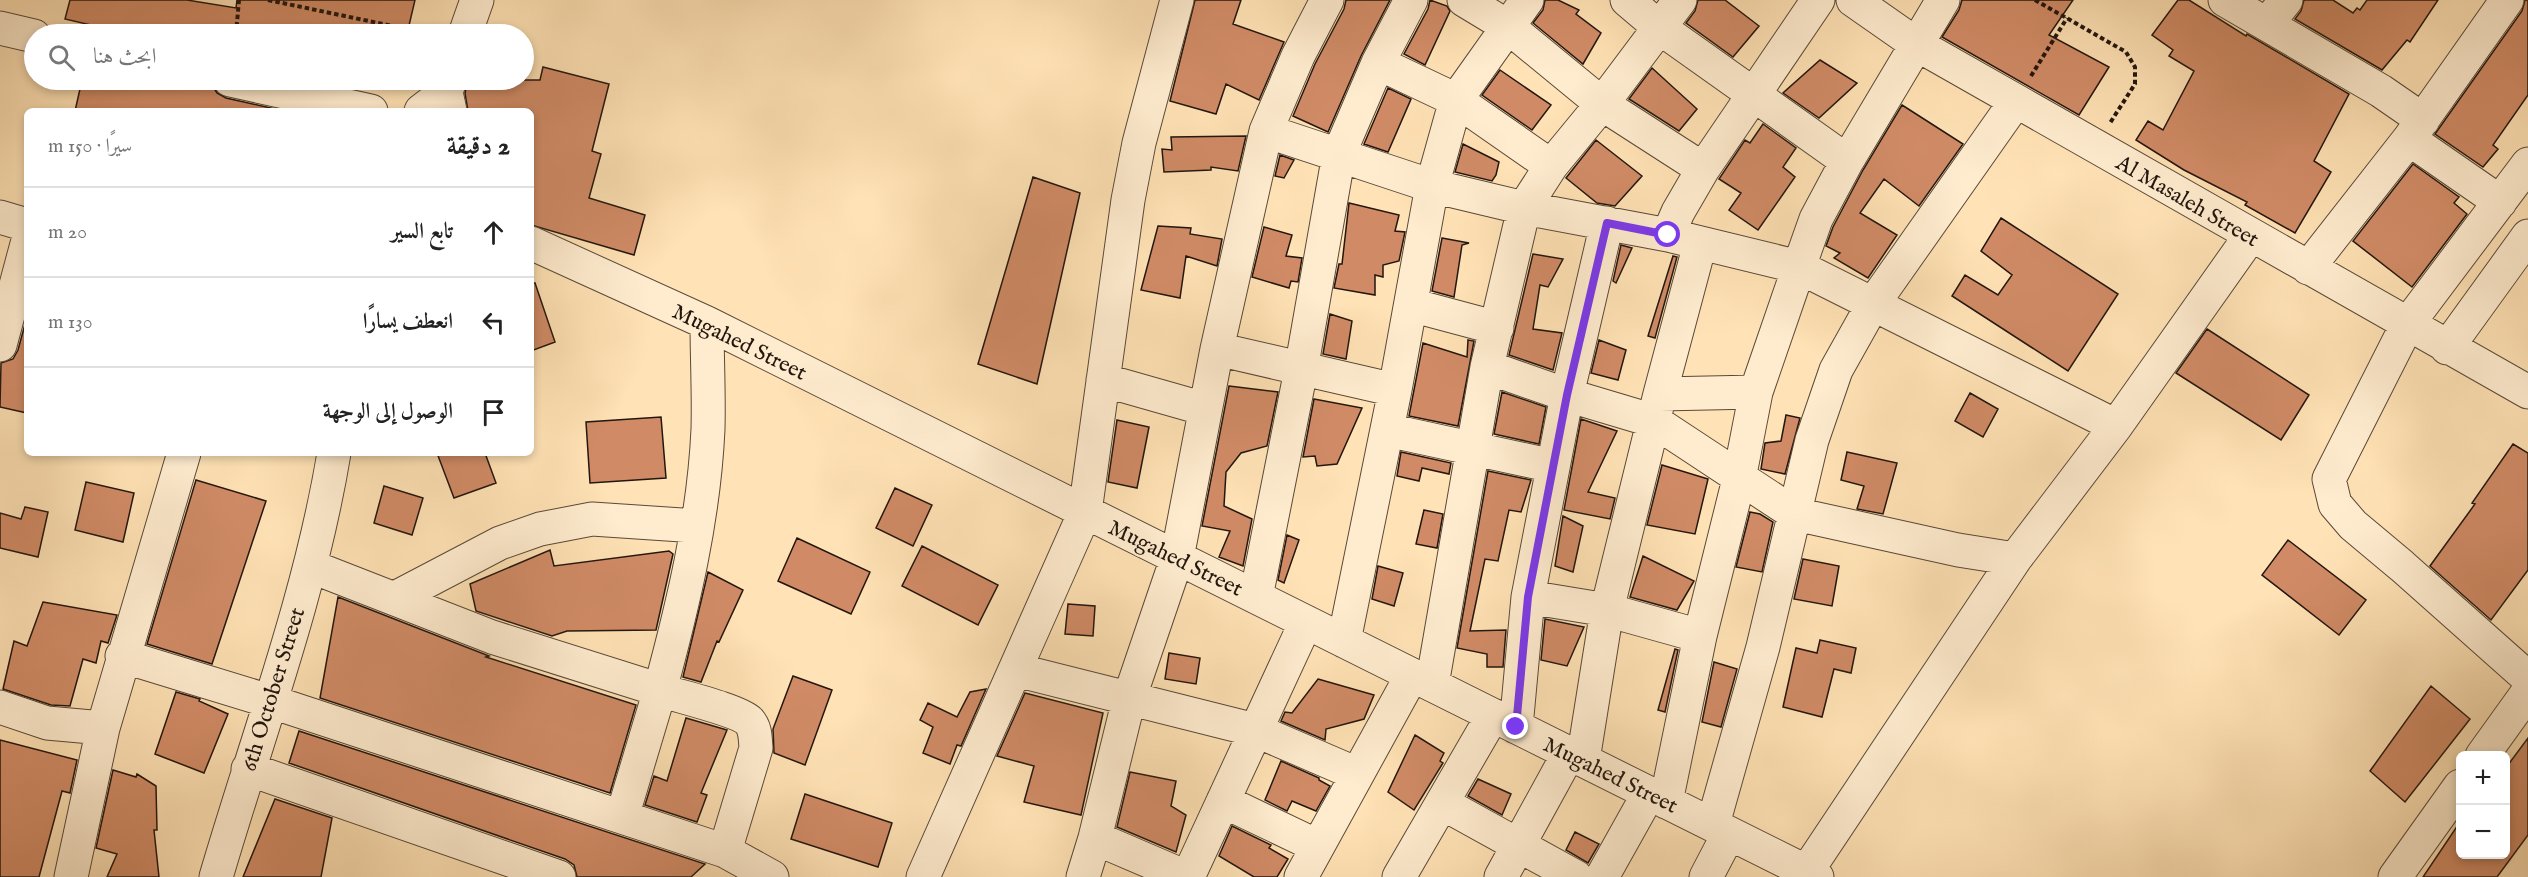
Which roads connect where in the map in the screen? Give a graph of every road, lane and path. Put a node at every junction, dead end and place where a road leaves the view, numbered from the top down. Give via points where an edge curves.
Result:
1 (239, 0) edge
2 (268, 0) edge
3 (477, 0) edge
4 (1177, 0) edge
5 (1327, 0) edge
6 (1411, 0) edge
7 (1464, 0) edge
8 (1527, 0) edge
9 (1628, 0) edge
10 (1680, 0) edge
11 (1818, 0) edge
12 (1853, 0) edge
13 (1943, 0) edge
14 (2035, 0) edge
15 (2224, 0) edge
16 (2507, 0) edge
17 (2277, 12) edge
18 (2067, 18) junction
19 (237, 24) edge
20 (383, 24) edge
21 (469, 24) edge
22 (1507, 26) junction
23 (0, 28) edge
24 (1660, 28) junction
25 (24, 34) edge
26 (1916, 44) junction
27 (1378, 63) junction
28 (275, 90) edge
29 (1753, 95) junction
30 (1456, 100) junction
31 (2016, 101) junction
32 (1602, 104) junction
33 (357, 108) edge
34 (2416, 129) junction
35 (1266, 131) junction
36 (2095, 146) junction
37 (1339, 154) junction
38 (1847, 161) junction
39 (2528, 164) edge
40 (1551, 166) junction
41 (1703, 169) junction
42 (1432, 186) junction
43 (2500, 202) junction
44 (1524, 208) junction
45 (0, 217) edge
46 (1607, 223) junction
47 (24, 224) edge
48 (1668, 235) junction
49 (2251, 235) junction
50 (2528, 236) edge
51 (534, 244) edge
52 (1700, 244) junction
53 (24, 255) edge
54 (1799, 267) junction
55 (2308, 268) junction
56 (1873, 304) junction
57 (1411, 305) junction
58 (707, 323) junction
59 (2408, 325) junction
60 (1497, 328) junction
61 (0, 345) edge
62 (2447, 348) junction
63 (1217, 349) junction
64 (1487, 367) junction
65 (1301, 370) junction
66 (1103, 380) junction
67 (1395, 390) junction
68 (1756, 392) junction
69 (2528, 392) edge
70 (1567, 395) junction
71 (1657, 407) junction
72 (1205, 409) junction
73 (2116, 426) junction
74 (1387, 430) junction
75 (1473, 448) junction
76 (183, 456) edge
77 (333, 456) edge
78 (345, 456) edge
79 (1553, 466) junction
80 (1738, 478) junction
81 (326, 501) junction
82 (1085, 512) junction
83 (1796, 514) junction
84 (697, 526) junction
85 (1177, 558) junction
86 (2015, 559) junction
87 (310, 566) junction
88 (1256, 597) junction
89 (1528, 597) junction
90 (395, 598) junction
91 (1607, 610) junction
92 (1306, 622) junction
93 (1700, 636) junction
94 (1344, 641) junction
95 (122, 657) junction
96 (1016, 670) junction
97 (2528, 678) edge
98 (1422, 680) junction
99 (660, 690) junction
100 (2528, 692) edge
101 (1129, 699) junction
102 (269, 701) junction
103 (0, 707) edge
104 (1504, 721) junction
105 (103, 728) junction
106 (1255, 730) junction
107 (2486, 751) edge
108 (1576, 757) junction
109 (248, 769) junction
110 (1357, 774) junction
111 (2456, 792) edge
112 (1658, 797) junction
113 (1223, 801) junction
114 (1442, 803) junction
115 (622, 817) junction
116 (1721, 828) junction
117 (1095, 838) junction
118 (1520, 844) junction
119 (1317, 846) junction
120 (725, 851) junction
121 (1809, 875) edge
122 (71, 877) edge
123 (216, 877) edge
124 (559, 877) edge
125 (772, 877) edge
126 (923, 877) edge
127 (1083, 877) edge
128 (1187, 877) edge
129 (1301, 877) edge
130 (1399, 877) edge
131 (1501, 877) edge
132 (1576, 877) edge
133 (1602, 877) edge
134 (1706, 877) edge
135 (2395, 877) edge

1 - 19 path
2 - 20 path
3 - 21 street
4 - 66 street via 1132,177
5 - 35 street
6 - 27 street
7 - 22 street
8 - 22 street
9 - 24 street
10 - 24 street
11 - 29 street
12 - 26 street, Al Masaleh Street
13 - 26 street
14 - 18 path
15 - 17 street
16 - 34 street
17 - 34 street via 2381,91
18 - 31 path
18 - 36 path via 2126,52 2135,67 2135,84
22 - 30 street
22 - 32 street
23 - 25 street
24 - 29 street
24 - 32 street
26 - 31 street, Al Masaleh Street
26 - 38 street
27 - 30 street
27 - 37 street
28 - 33 street
29 - 38 street
29 - 41 street
30 - 40 street
30 - 42 street
31 - 36 street, Al Masaleh Street
31 - 56 street
32 - 40 street
32 - 41 street
34 - 43 street
34 - 55 street
35 - 37 street
35 - 63 street
36 - 49 street, Al Masaleh Street
37 - 42 street
37 - 65 street
38 - 54 street via 1816,219
39 - 43 street
40 - 44 street
41 - 48 street
42 - 44 street
42 - 57 street
43 - 59 street
44 - 46 street
44 - 60 street
45 - 47 street
46 - 48 street
46 - 70 street
48 - 52 street
49 - 55 street, Al Masaleh Street
49 - 73 street
50 - 62 street
51 - 58 street, Mugahed Street
52 - 54 street
52 - 71 street
53 - 61 street
54 - 56 street
54 - 68 street
55 - 59 street, Al Masaleh Street
56 - 73 street
56 - 83 street via 1836,370 1812,440
57 - 60 street
57 - 67 street
58 - 82 street, Mugahed Street
58 - 84 street via 708,430
59 - 62 street, Al Masaleh Street
59 - 97 street via 2329,479 2334,504
60 - 64 street
62 - 69 street, Al Masaleh Street
63 - 65 street
63 - 72 street
64 - 70 street
64 - 75 street
65 - 67 street
65 - 88 street
66 - 72 street
66 - 82 street
67 - 74 street
68 - 71 street
68 - 80 street
70 - 71 street
70 - 79 street
71 - 80 street
71 - 91 street
72 - 85 street
73 - 86 street
74 - 75 street
74 - 94 street
75 - 79 street
75 - 98 street
76 - 95 street
77 - 81 street, 6th October Street
78 - 81 street, 6th October Street
79 - 89 street
80 - 83 street
80 - 93 street
81 - 87 street, 6th October Street
82 - 85 street, Mugahed Street
82 - 96 street
83 - 86 street
83 - 116 street
84 - 90 street via 592,519 540,529 500,543
84 - 99 street via 685,596
85 - 88 street, Mugahed Street
85 - 101 street
86 - 121 street
87 - 90 street
87 - 102 street, 6th October Street
88 - 92 street, Mugahed Street
89 - 91 street
89 - 104 street
90 - 99 street via 492,637
91 - 93 street
91 - 108 street
92 - 94 street, Mugahed Street
92 - 106 street
93 - 112 street
94 - 98 street, Mugahed Street
95 - 102 street
95 - 105 street
96 - 101 street
96 - 126 street
98 - 104 street, Mugahed Street
98 - 110 street
99 - 115 street
99 - 120 street via 748,720 755,732 756,748
100 - 107 street
101 - 106 street
101 - 117 street
102 - 109 street, 6th October Street
102 - 115 street
103 - 105 street via 47,723
104 - 108 street, Mugahed Street
104 - 114 street
105 - 122 street
106 - 110 street
106 - 113 street
108 - 112 street, Mugahed Street
108 - 118 street
109 - 123 street, 6th October Street
109 - 124 street
110 - 119 street
111 - 135 street
112 - 116 street, Mugahed Street
112 - 133 street
113 - 119 street
113 - 128 street
114 - 118 street
114 - 130 street
115 - 120 street
116 - 121 street, Mugahed Street
116 - 134 street
117 - 127 street
117 - 128 street
118 - 131 street
118 - 132 street
119 - 129 street
120 - 125 street

